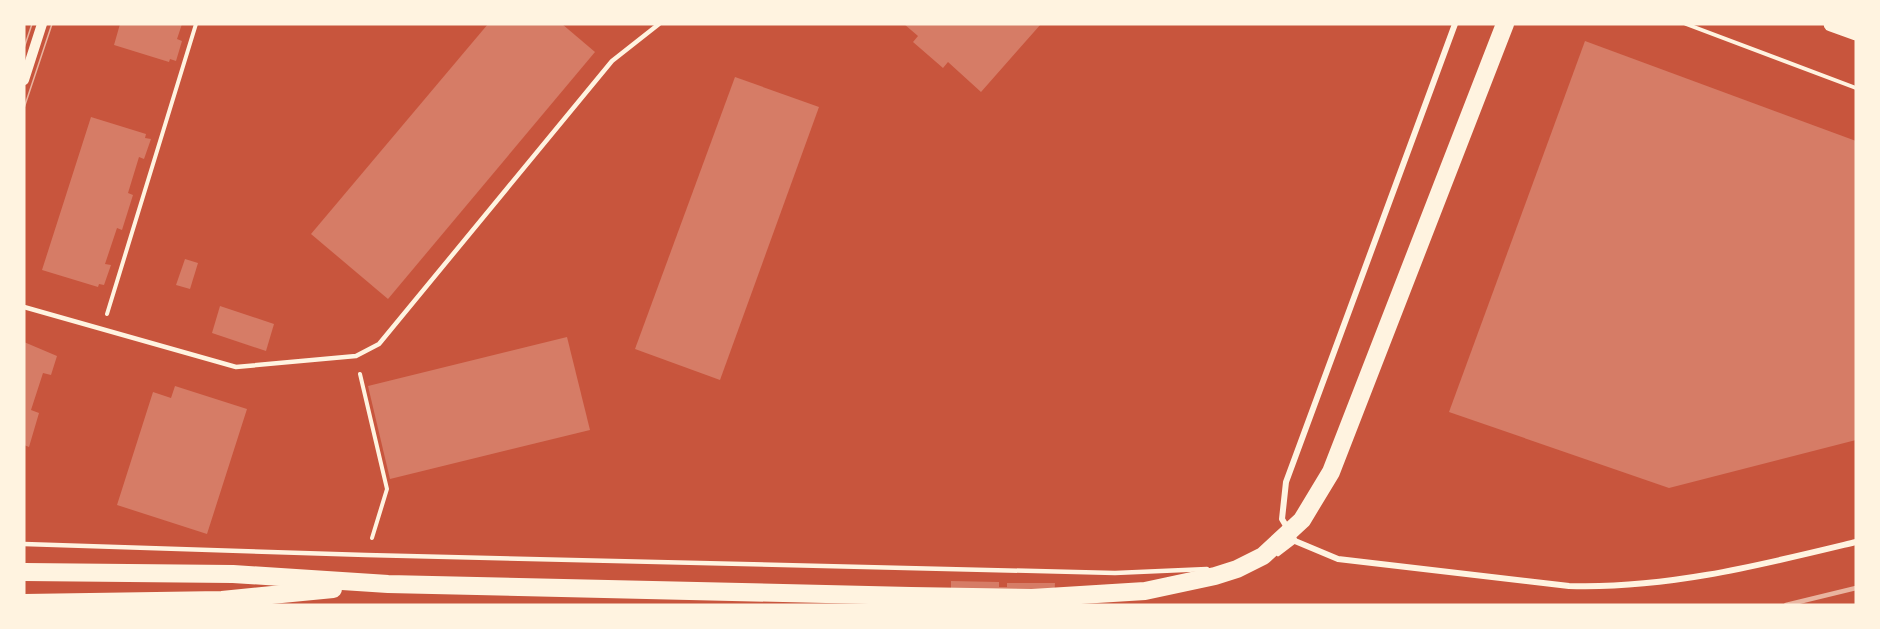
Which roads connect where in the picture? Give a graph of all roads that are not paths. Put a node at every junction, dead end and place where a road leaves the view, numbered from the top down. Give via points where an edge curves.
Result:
1 (42, 24) edge
2 (659, 24) edge
3 (1455, 24) edge
4 (1505, 24) edge
5 (1832, 24) edge
6 (1856, 33) edge
7 (24, 80) edge
8 (24, 306) edge
9 (1295, 541) junction
10 (1856, 542) edge
11 (24, 544) edge
12 (1276, 555) dead end
13 (1267, 562) dead end
14 (24, 572) edge
15 (388, 584) junction
16 (24, 603) edge

1 - 7 street
2 - 8 lane via 612,61 379,344 356,356 236,367
3 - 9 street via 1286,482 1282,519
4 - 15 highway via 1331,472 1316,500 1290,533 1263,555 1237,569 1145,591 1032,598
5 - 6 main road
9 - 10 street via 1338,559 1607,587 1646,585 1738,570
9 - 12 lane
11 - 13 lane via 1115,573
14 - 15 highway via 233,574
15 - 16 highway via 222,600

